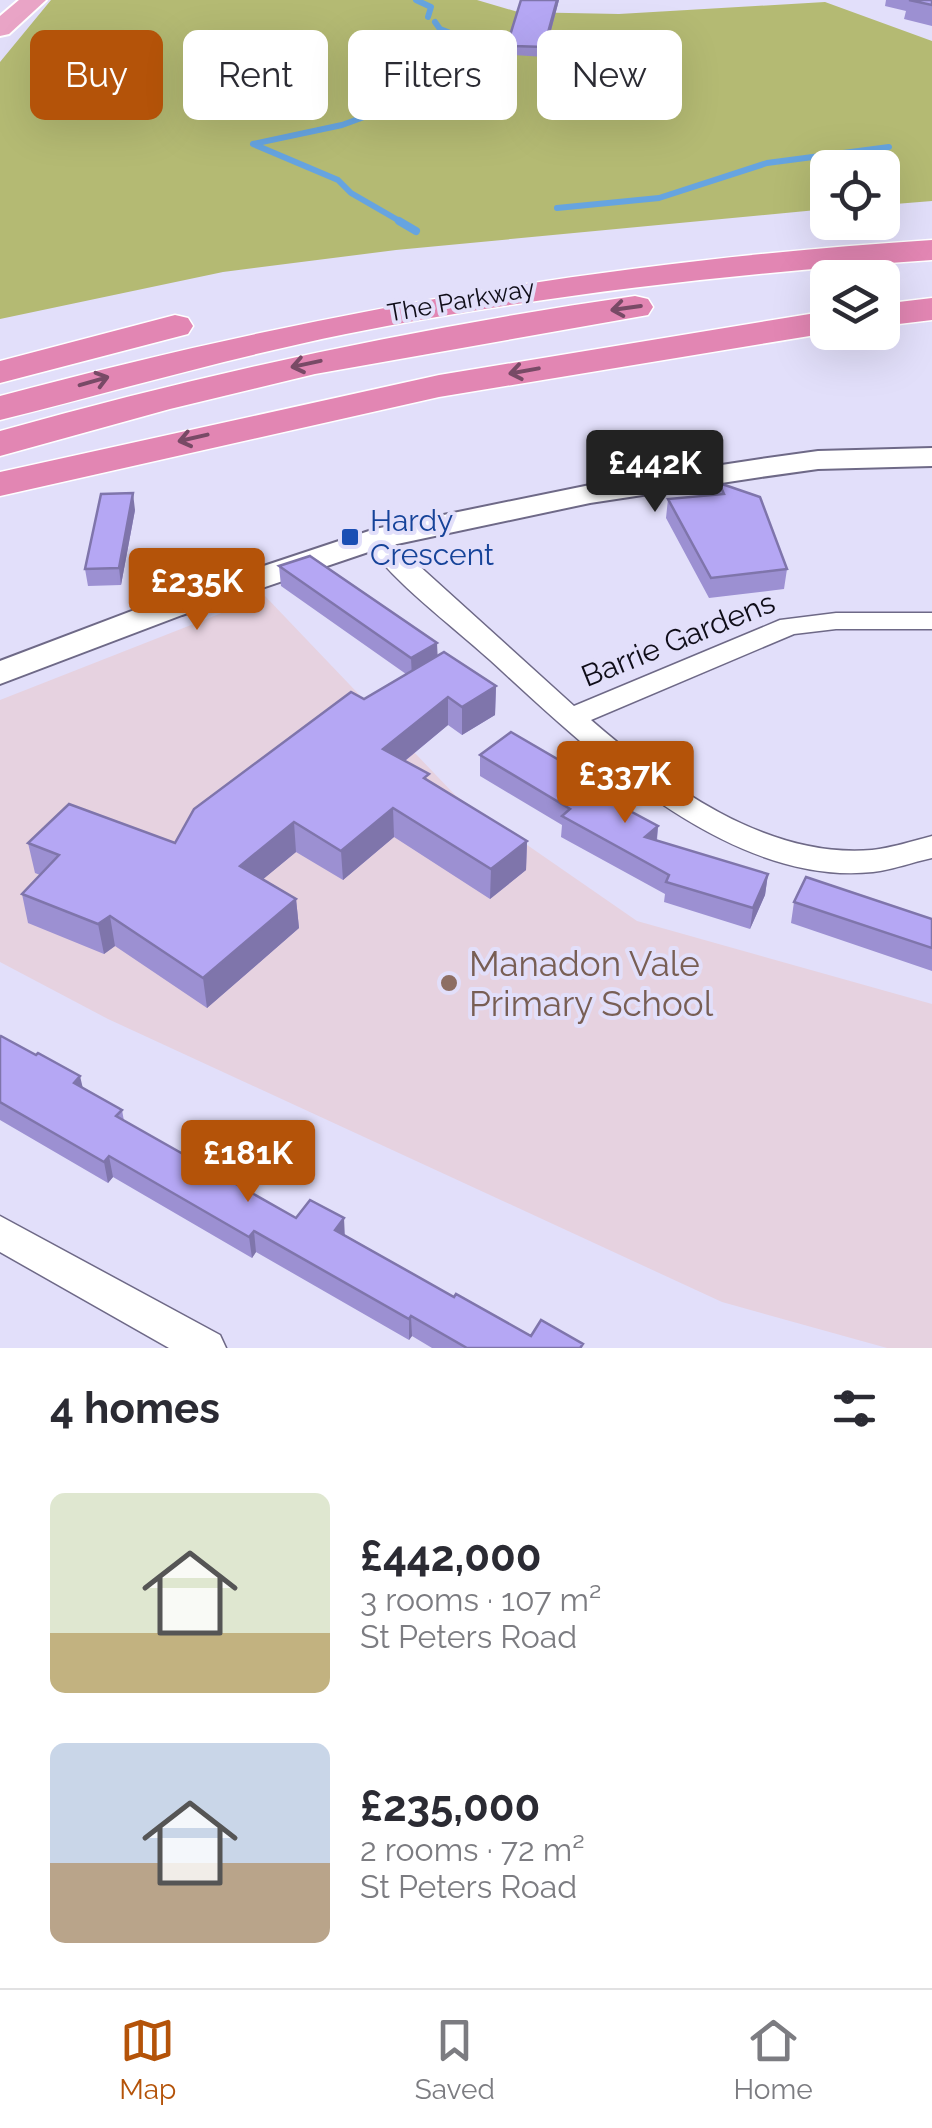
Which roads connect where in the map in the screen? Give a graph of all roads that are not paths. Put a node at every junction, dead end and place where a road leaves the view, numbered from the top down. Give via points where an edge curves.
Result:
1 (31, 2) edge
2 (0, 29) edge
3 (0, 38) edge
4 (932, 239) edge
5 (932, 250) edge
6 (420, 276) dead end
7 (932, 279) edge
8 (900, 281) edge
9 (810, 289) edge
10 (932, 309) edge
11 (900, 313) edge
12 (209, 318) dead end
13 (810, 325) edge
14 (0, 372) edge
15 (0, 408) edge
16 (0, 444) edge
17 (932, 457) edge
18 (0, 484) edge
19 (375, 539) junction
20 (932, 621) edge
21 (0, 673) edge
22 (570, 718) junction
23 (932, 847) edge
24 (0, 1233) edge
25 (206, 1348) edge

1 - 2 main road
1 - 3 main road
4 - 6 highway via 575,257
15 -> 5 highway, The Parkway via 272,336 525,289 799,256
7 - 8 highway
9 -> 16 highway, The Parkway via 537,320 380,349
10 - 11 highway
12 - 14 highway
13 -> 18 highway via 440,386
17 - 19 street via 818,460 742,471 590,494
19 - 21 street
19 - 22 street
20 - 22 street, Barrie Gardens via 789,626
22 - 23 street via 633,771 731,832 843,861 904,858
24 - 25 street

